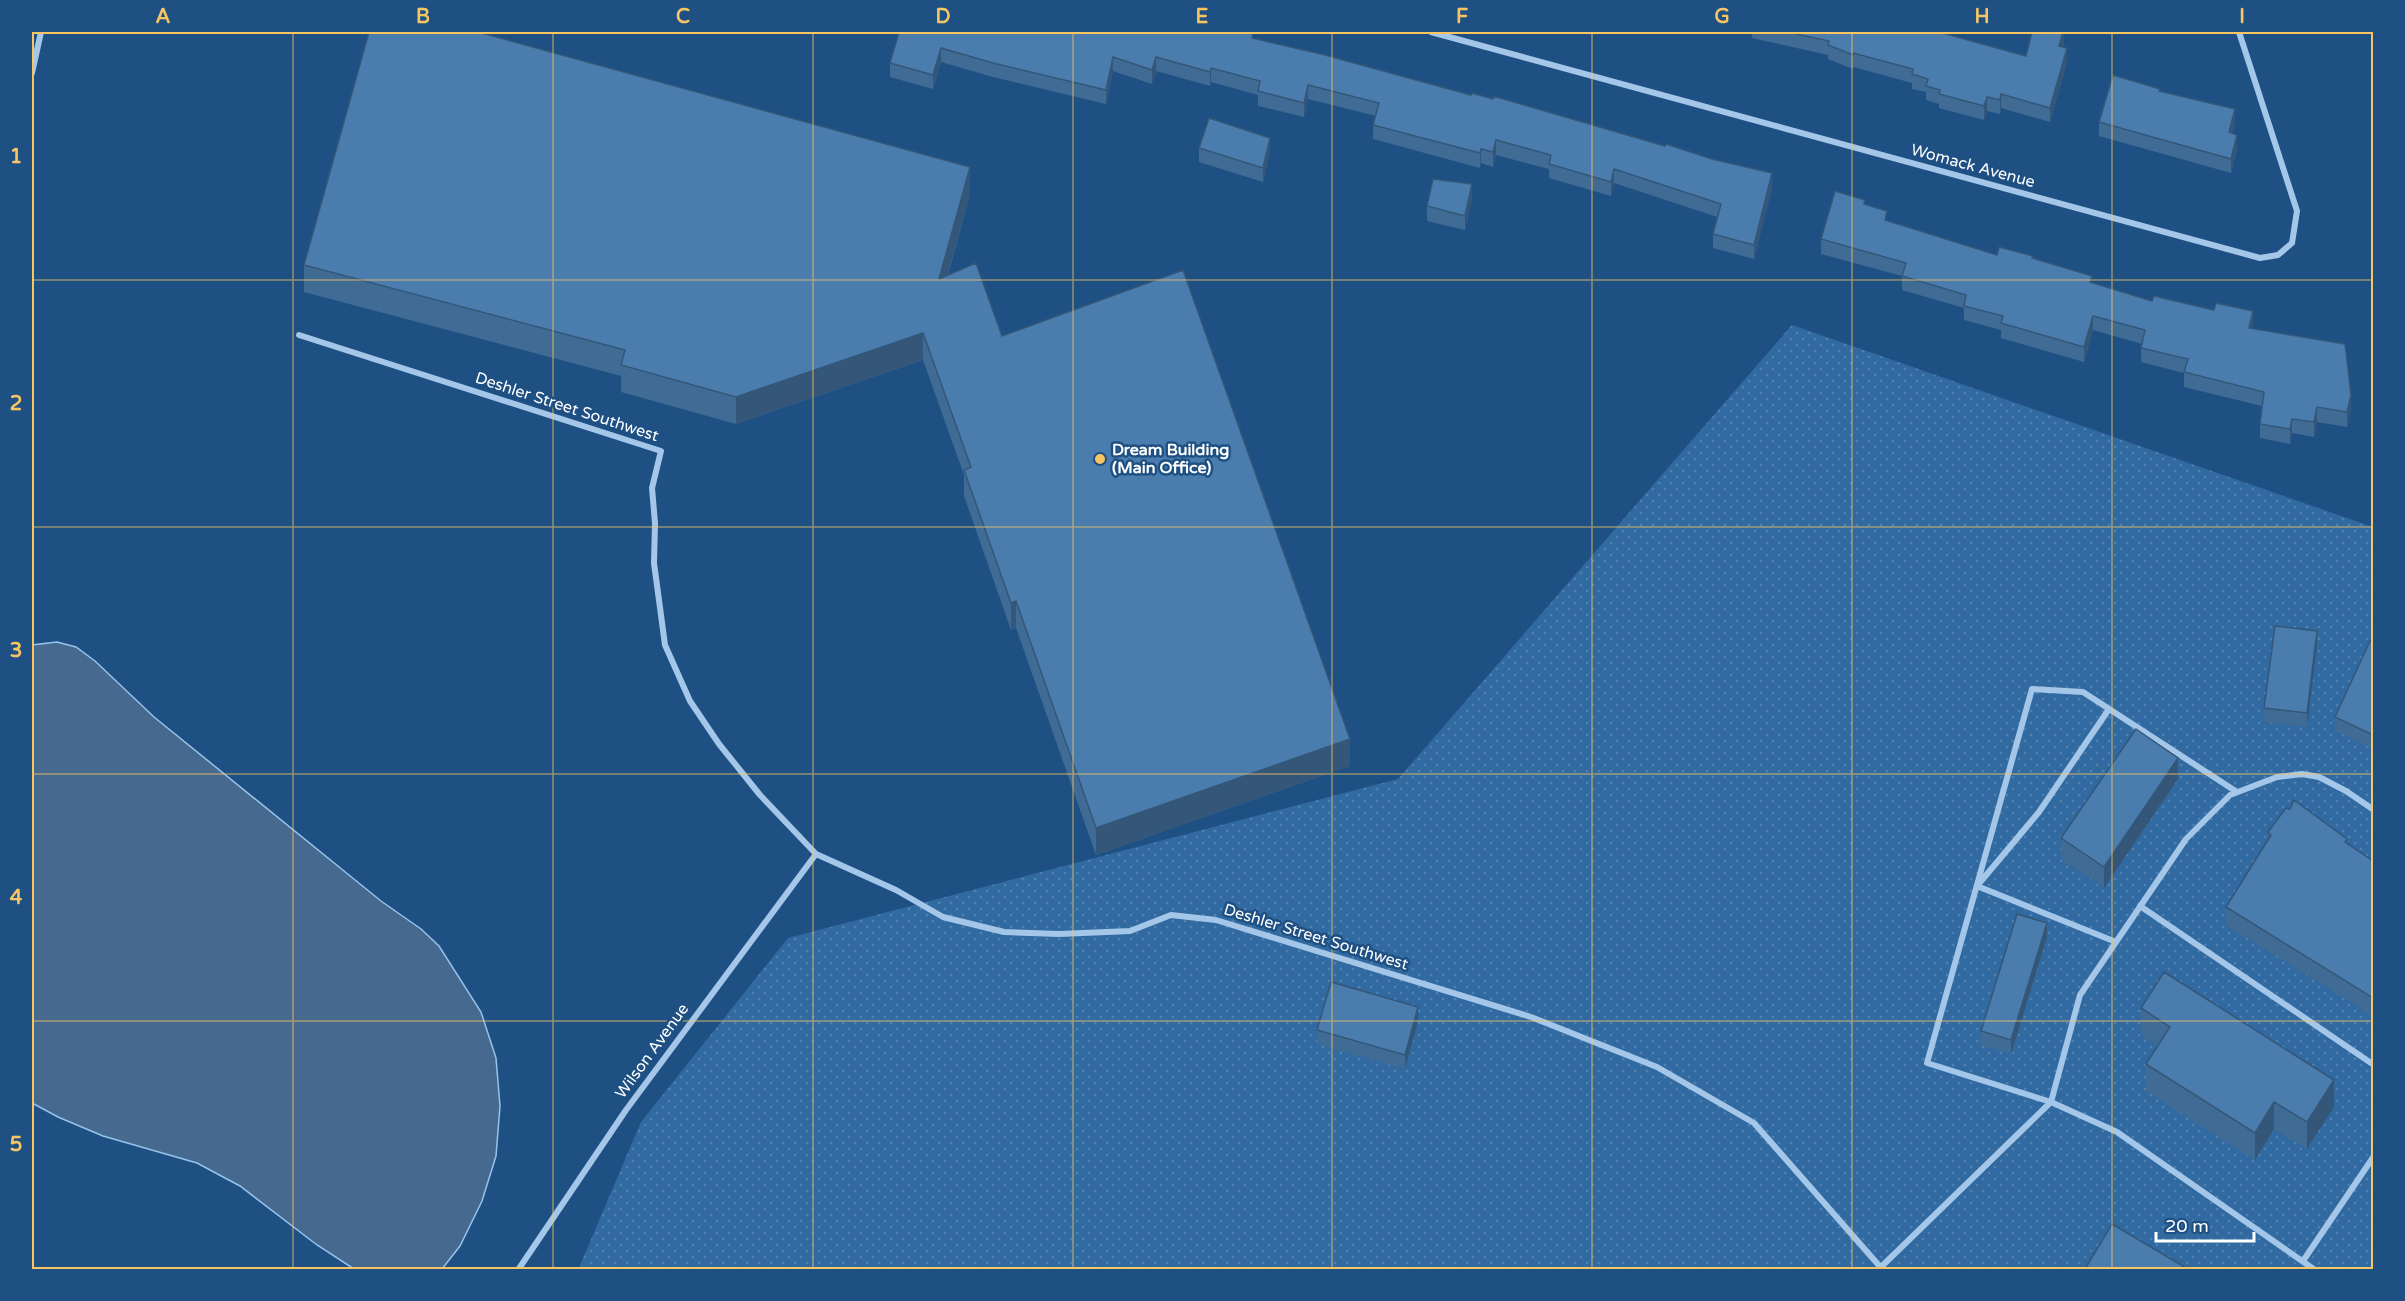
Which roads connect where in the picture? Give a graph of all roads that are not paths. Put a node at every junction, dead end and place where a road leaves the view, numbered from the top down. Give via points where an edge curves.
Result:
1 (41, 32) edge
2 (1431, 32) edge
3 (2239, 32) edge
4 (32, 73) edge
5 (299, 335) dead end
6 (2109, 709) junction
7 (2237, 792) junction
8 (2373, 810) edge
9 (816, 854) junction
10 (1977, 886) junction
11 (2140, 906) junction
12 (2116, 942) junction
13 (2373, 1065) edge
14 (2051, 1102) junction
15 (2373, 1156) edge
16 (2303, 1261) junction
17 (1882, 1268) edge
18 (518, 1269) edge
19 (2315, 1269) edge

1 - 4 street
2 - 3 street, Womack Avenue via 2260,258 2278,255 2292,243 2297,211
5 - 9 street, Deshler Street Southwest via 661,451 652,488 654,563 665,645 690,701 719,744
6 - 7 street
6 - 10 street via 2039,812
6 - 10 street via 2083,692 2032,689
7 - 8 street via 2277,777 2302,774 2337,786
7 - 11 street via 2186,839
9 - 17 street, Deshler Street Southwest via 943,916 1004,932 1130,931 1171,915 1216,920 1531,1017 1657,1067 1754,1122
9 - 18 street, Wilson Avenue via 626,1110
10 - 12 street
10 - 14 street via 1927,1063
11 - 12 street
11 - 13 street
12 - 14 street via 2080,995
14 - 16 street via 2117,1132
14 - 17 street
15 - 16 street
16 - 19 street

